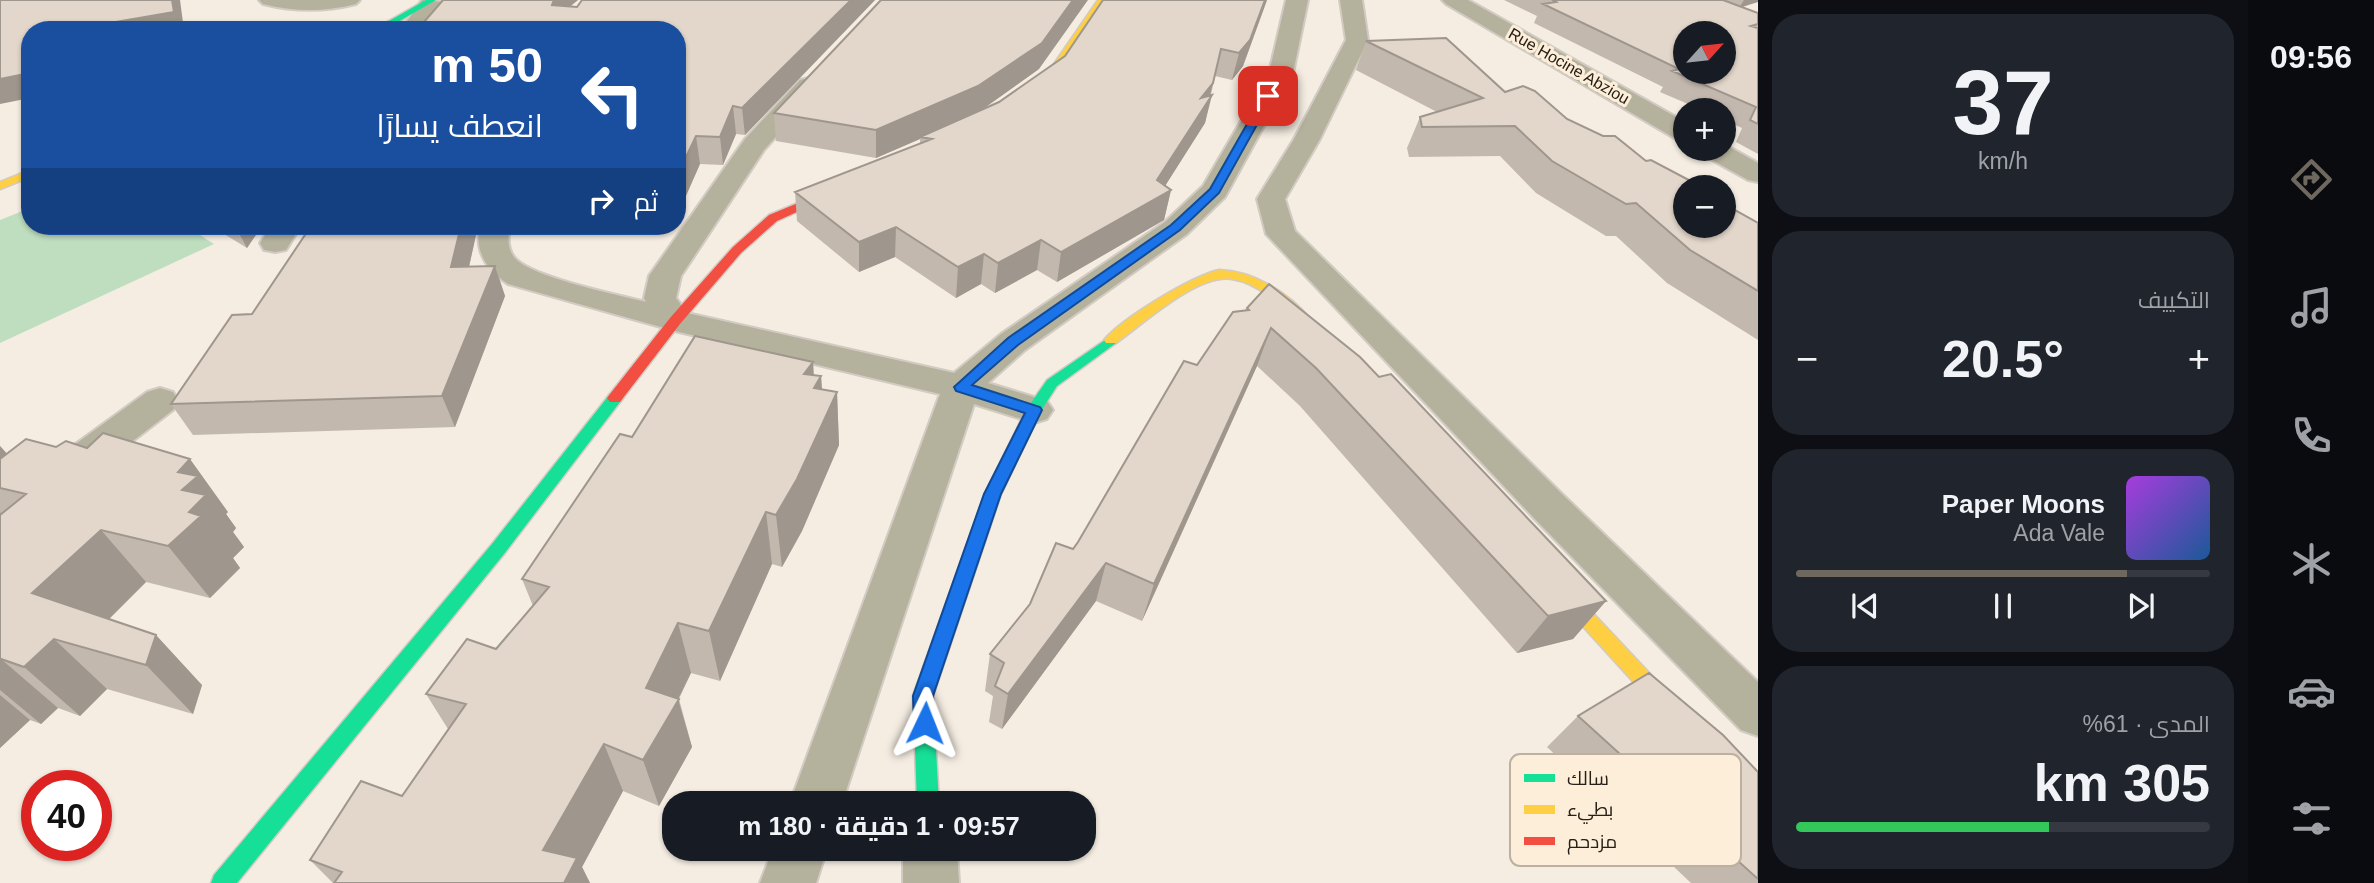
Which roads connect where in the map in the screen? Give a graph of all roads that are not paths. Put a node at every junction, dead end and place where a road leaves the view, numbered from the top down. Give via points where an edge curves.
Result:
1 (270, 0) edge
2 (349, 0) edge
3 (1102, 0) edge
4 (1297, 0) edge
5 (1351, 0) edge
6 (1453, 0) edge
7 (432, 1) edge
8 (394, 21) edge
9 (418, 21) edge
10 (825, 68) edge
11 (1018, 99) edge
12 (1673, 126) edge
13 (1735, 161) edge
14 (1758, 174) edge
15 (21, 177) edge
16 (857, 181) edge
17 (0, 186) edge
18 (493, 235) edge
19 (675, 321) junction
20 (1315, 331) edge
21 (961, 387) junction
22 (160, 401) dead end
23 (1034, 410) junction
24 (0, 521) edge
25 (1542, 569) edge
26 (1758, 715) edge
27 (1683, 723) edge
28 (820, 791) edge
29 (927, 791) edge
30 (796, 861) edge
31 (930, 861) edge
32 (222, 883) edge
33 (788, 883) edge
34 (931, 883) edge

1 - 2 street via 314,6
3 - 11 street via 1050,76
4 - 21 street via 1281,73 1215,191 1175,228 1013,341
5 - 26 street via 1357,40 1271,199 1281,234
6 - 12 street, Rue Hocine Abziou
7 - 8 street
7 - 9 street
10 - 19 street via 754,145 665,276 660,298
13 - 14 street
15 - 17 street
16 - 19 street via 773,218 737,250
18 - 19 street via 495,256 519,277
19 - 21 street
19 - 32 street via 498,549
20 - 23 street via 1287,303 1247,279 1219,274 1195,283 1074,365 1052,383
21 - 23 street
21 - 28 street
22 - 24 street
23 - 29 street via 993,494 923,696
25 - 27 street
30 - 33 street
31 - 34 street

